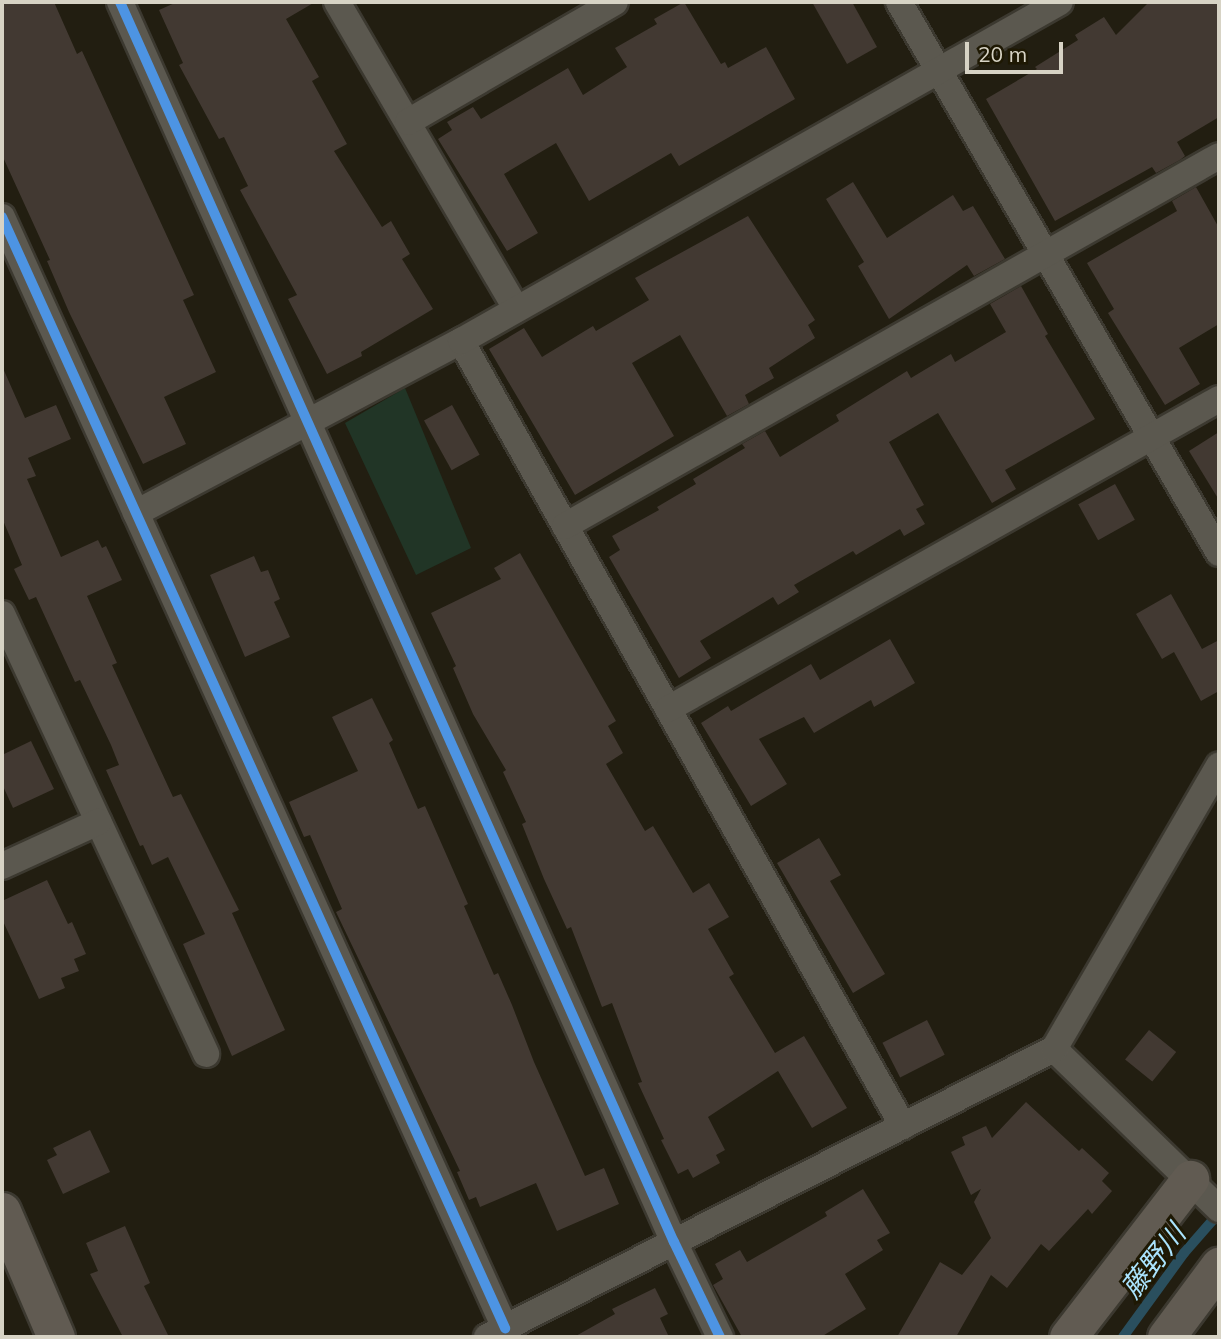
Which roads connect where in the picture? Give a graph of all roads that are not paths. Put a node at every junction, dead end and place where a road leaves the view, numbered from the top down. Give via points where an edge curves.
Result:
1 (120, 2) edge
2 (337, 2) edge
3 (615, 2) edge
4 (899, 2) edge
5 (1060, 2) edge
6 (938, 71) junction
7 (408, 122) junction
8 (1219, 156) edge
9 (2, 217) edge
10 (1045, 254) junction
11 (516, 308) junction
12 (461, 341) junction
13 (1219, 399) edge
14 (307, 423) junction
15 (1152, 438) junction
16 (136, 513) junction
17 (565, 526) junction
18 (1219, 553) edge
19 (2, 614) edge
20 (668, 709) junction
21 (1219, 766) edge
22 (98, 822) junction
23 (2, 866) edge
24 (1054, 1049) junction
25 (205, 1054) dead end
26 (903, 1126) junction
27 (1189, 1179) junction
28 (1219, 1209) edge
29 (2, 1211) edge
30 (674, 1242) junction
31 (1219, 1265) edge
32 (496, 1333) edge
33 (56, 1337) edge
34 (720, 1337) edge
35 (1068, 1337) edge
36 (1166, 1337) edge

1 - 14 street
2 - 7 street
3 - 7 street
4 - 6 street
5 - 6 street
6 - 10 street
6 - 11 street
7 - 11 street
8 - 10 street
9 - 16 street
10 - 15 street
10 - 17 street
11 - 12 street
12 - 14 street
12 - 17 street
13 - 15 street
14 - 16 street
14 - 30 street
15 - 18 street
15 - 20 street
16 - 32 street
17 - 20 street
19 - 22 street
20 - 26 street
21 - 24 street
22 - 23 street
22 - 25 street
24 - 26 street
24 - 27 street
26 - 30 street
27 - 28 street
27 - 35 street
29 - 33 street
30 - 32 street
30 - 34 street
31 - 36 street

